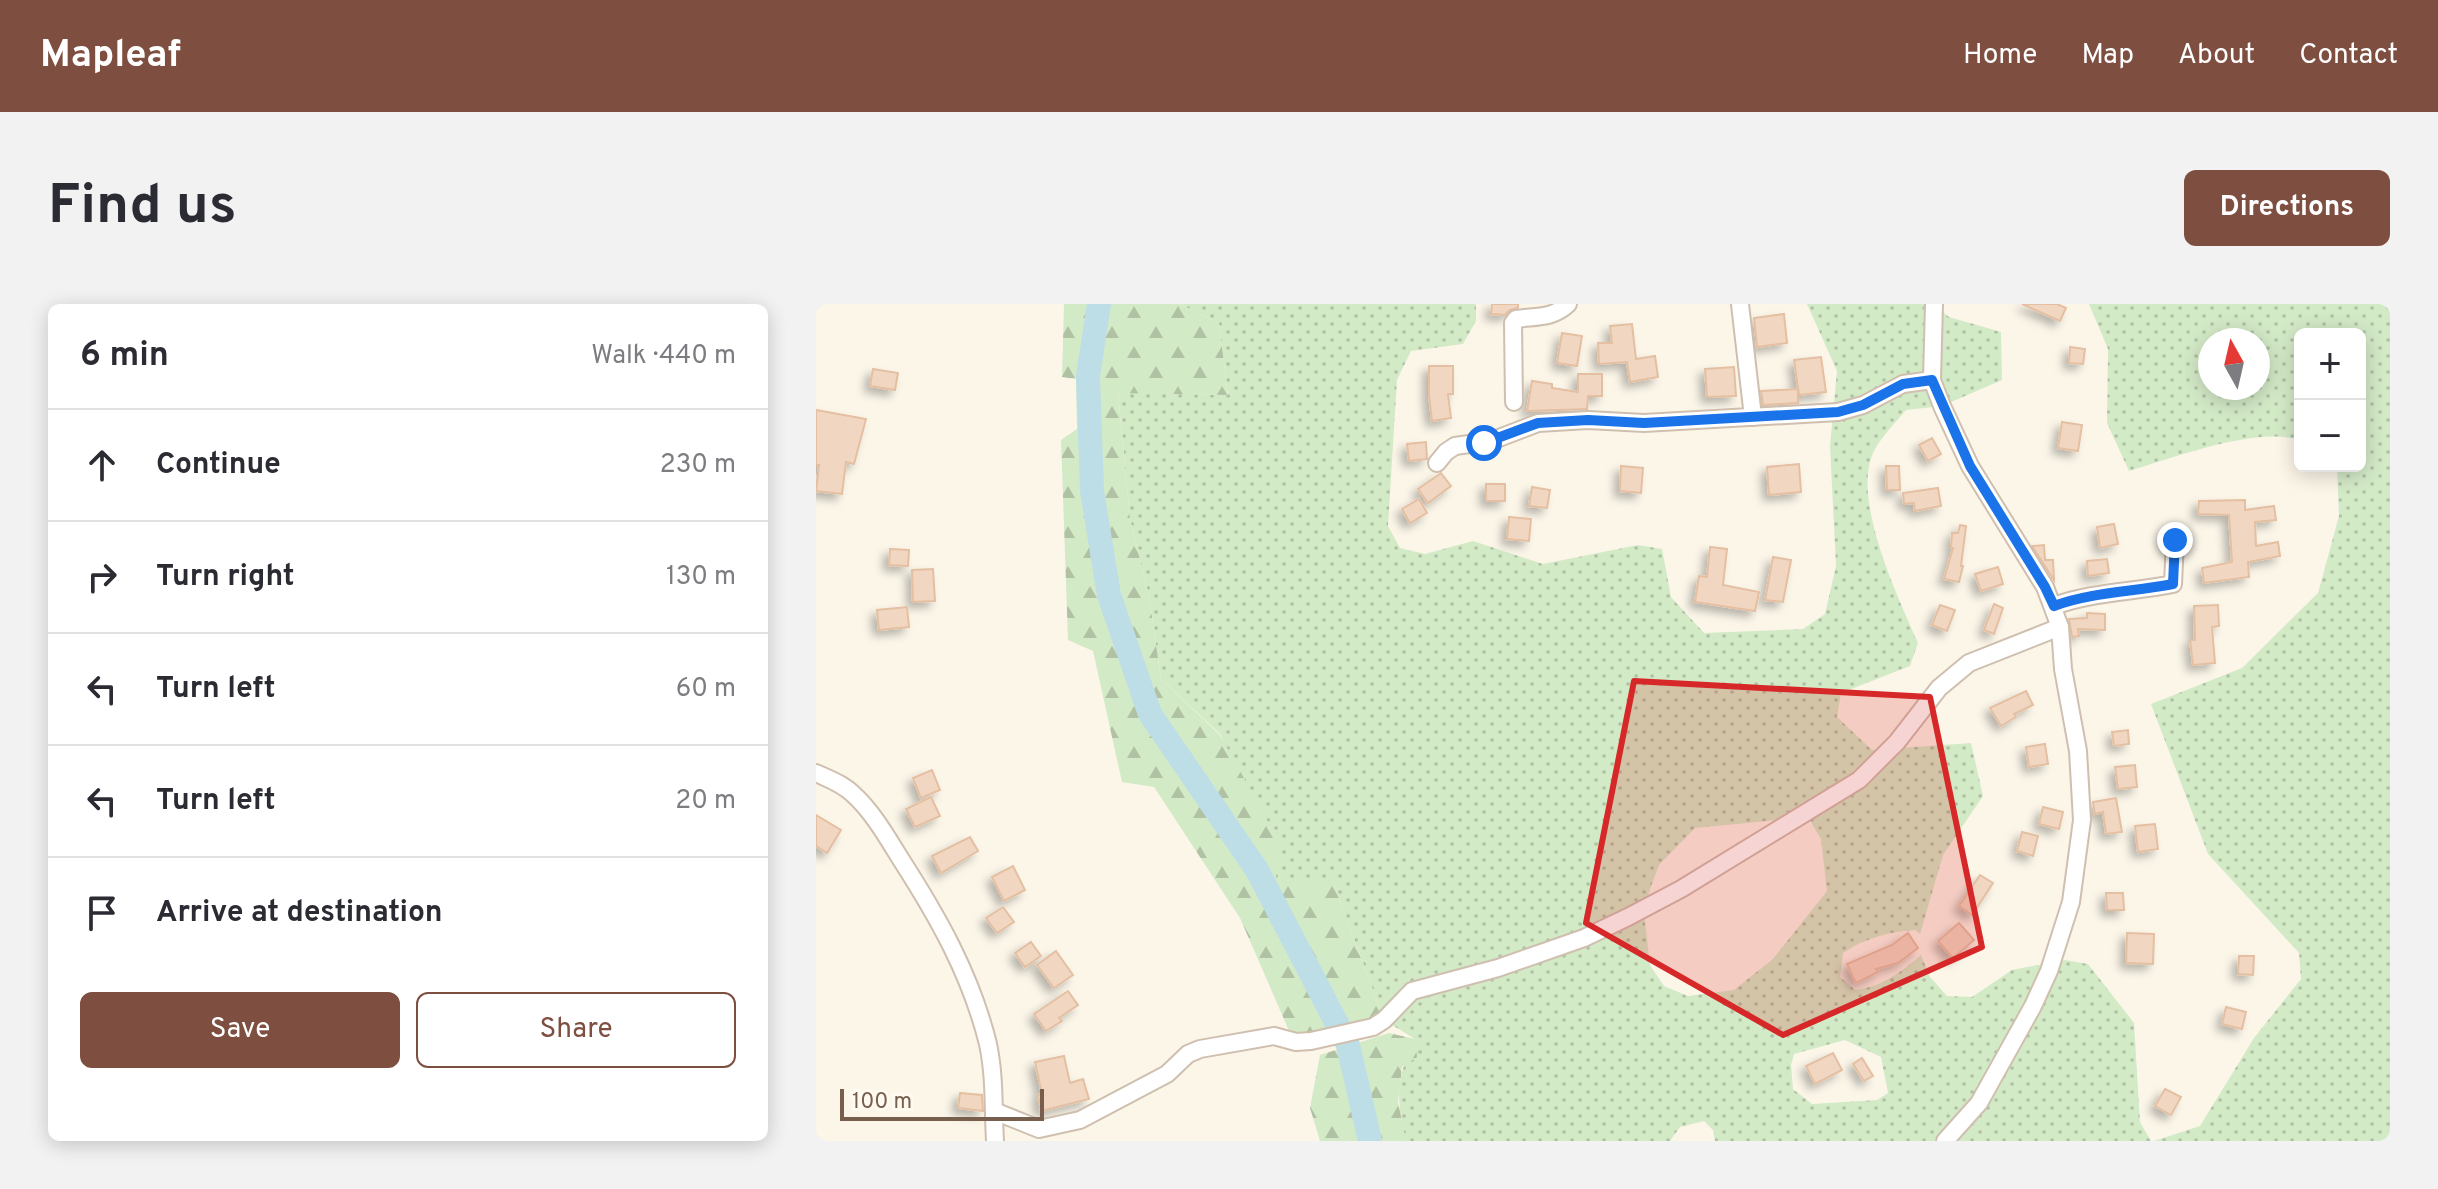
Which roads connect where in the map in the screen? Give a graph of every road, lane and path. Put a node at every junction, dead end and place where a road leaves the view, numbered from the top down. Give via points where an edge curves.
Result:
1 (1568, 304) edge
2 (1740, 304) edge
3 (1934, 304) edge
4 (1932, 380) junction
5 (1514, 402) dead end
6 (1753, 417) junction
7 (1437, 463) dead end
8 (2175, 540) dead end
9 (2054, 606) junction
10 (2060, 627) junction
11 (816, 773) edge
12 (994, 1111) junction
13 (1948, 1140) edge
14 (995, 1141) edge

1 - 5 street via 1541,318 1513,323
2 - 6 street
3 - 4 street
4 - 6 street via 1903,384 1838,412
4 - 9 street via 1970,466
6 - 7 street via 1538,423 1491,441 1455,446
8 - 9 street via 2173,584 2078,597
9 - 10 street
10 - 12 street via 1969,663 1939,688 1859,780 1681,889 1584,938 1412,991 1373,1027 1311,1041 1274,1036 1200,1049 1167,1074 1080,1120 1039,1129
10 - 13 street via 2082,820 2071,902 2033,1006 1979,1103
11 - 12 street via 854,794 930,903 977,1007 991,1063
12 - 14 street

